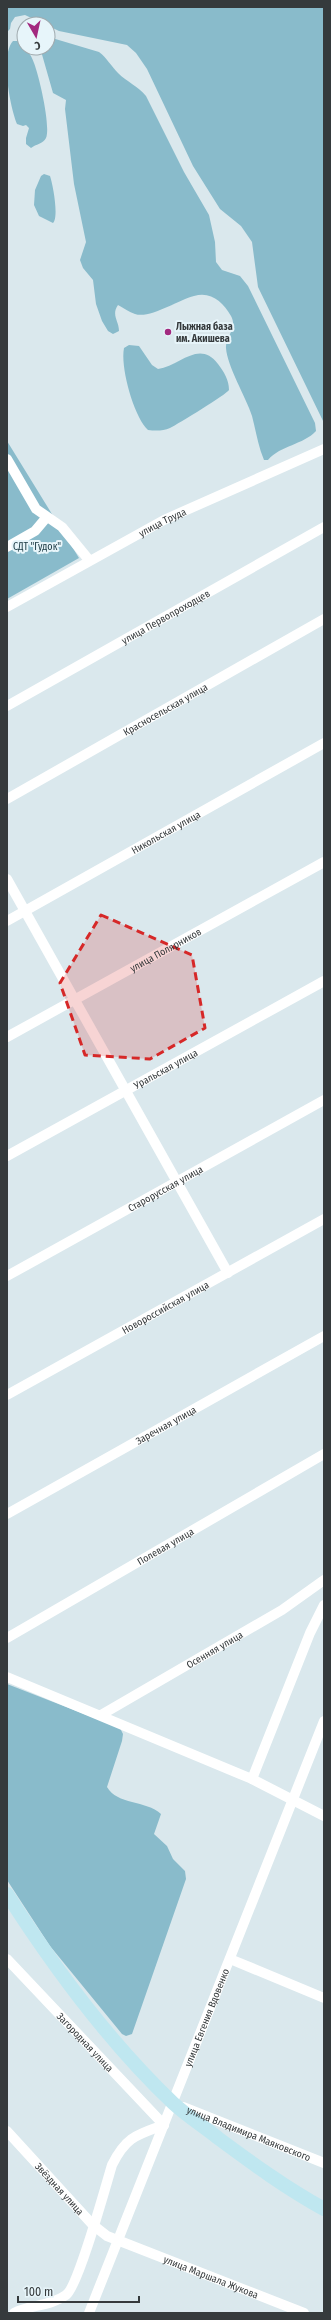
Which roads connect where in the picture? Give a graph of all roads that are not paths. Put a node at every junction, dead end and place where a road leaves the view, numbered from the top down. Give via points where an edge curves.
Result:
1 (324, 449) edge
2 (7, 459) edge
3 (46, 518) junction
4 (324, 528) edge
5 (7, 547) edge
6 (88, 560) junction
7 (7, 607) edge
8 (324, 619) edge
9 (7, 706) edge
10 (324, 743) edge
11 (7, 799) edge
12 (324, 862) edge
13 (7, 879) edge
14 (25, 911) junction
15 (7, 921) edge
16 (324, 981) edge
17 (75, 999) junction
18 (7, 1037) edge
19 (126, 1090) junction
20 (324, 1100) edge
21 (7, 1156) edge
22 (178, 1182) junction
23 (324, 1219) edge
24 (228, 1273) junction
25 (7, 1276) edge
26 (324, 1336) edge
27 (7, 1395) edge
28 (324, 1454) edge
29 (7, 1514) edge
30 (324, 1580) edge
31 (324, 1604) edge
32 (7, 1638) edge
33 (7, 1676) edge
34 (101, 1715) junction
35 (324, 1721) edge
36 (252, 1779) junction
37 (293, 1800) junction
38 (324, 1816) edge
39 (7, 1894) edge
40 (7, 1959) edge
41 (230, 1959) junction
42 (324, 1998) edge
43 (174, 2104) junction
44 (164, 2125) junction
45 (7, 2131) edge
46 (324, 2163) edge
47 (324, 2209) edge
48 (93, 2225) junction
49 (117, 2242) junction
50 (14, 2313) edge
51 (89, 2313) edge
52 (304, 2313) edge

1 - 6 street, улица Труда via 164,520
2 - 3 street via 36,509
3 - 5 street via 35,531
3 - 6 street via 62,527
4 - 9 street, улица Первопроходцев
6 - 7 street, улица Труда
8 - 11 street, Красносельская улица
10 - 14 street, Никольская улица
12 - 17 street, улица Полярников
13 - 14 street
14 - 15 street, Никольская улица
14 - 17 street
16 - 19 street, Уральская улица
17 - 18 street, улица Полярников
17 - 19 street
19 - 21 street, Уральская улица
19 - 22 street
20 - 22 street, Старорусская улица
22 - 24 street
22 - 25 street, Старорусская улица
23 - 24 street, Новороссийская улица
24 - 27 street, Новороссийская улица
26 - 29 street, Заречная улица
28 - 32 street, Полевая улица
30 - 34 street, Осенняя улица via 282,1610
31 - 36 street
33 - 34 street
34 - 36 street
35 - 37 street, улица Евгения Вдовенко
36 - 37 street
37 - 38 street
37 - 41 street, улица Евгения Вдовенко
39 - 43 street via 66,1981 149,2079
40 - 44 street, Загородная улица
41 - 42 street
41 - 43 street, улица Евгения Вдовенко
43 - 44 street, улица Евгения Вдовенко
43 - 46 street, улица Владимира Маяковского
43 - 47 street via 261,2170
44 - 48 street via 141,2133 126,2142 120,2150 112,2165
44 - 49 street, улица Евгения Вдовенко
45 - 48 street, Звёздная улица
48 - 49 street, Звёздная улица
48 - 50 street via 68,2295
49 - 51 street, улица Евгения Вдовенко
49 - 52 street, улица Маршала Жукова

